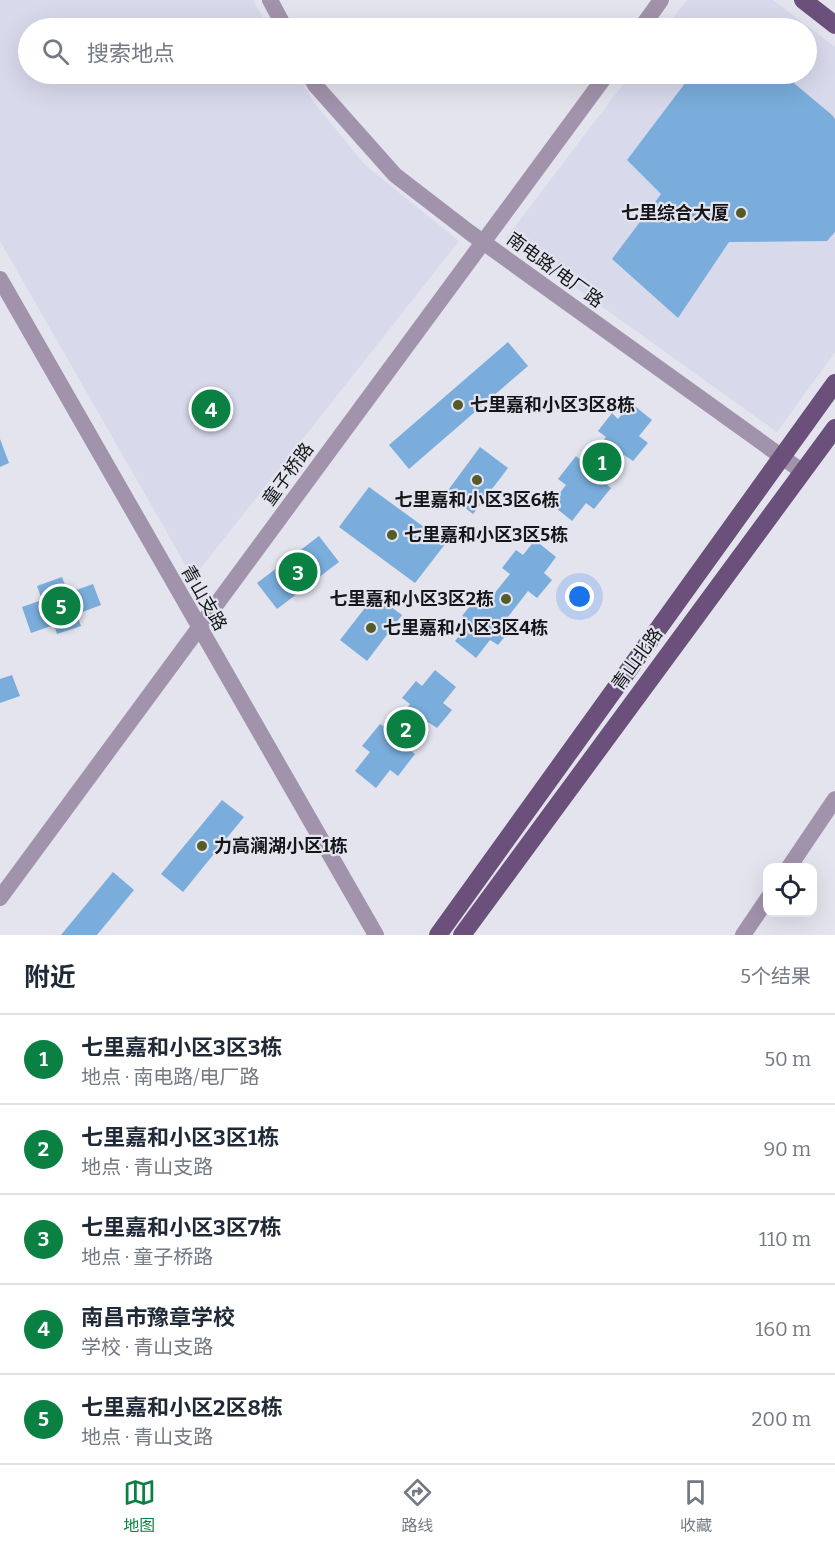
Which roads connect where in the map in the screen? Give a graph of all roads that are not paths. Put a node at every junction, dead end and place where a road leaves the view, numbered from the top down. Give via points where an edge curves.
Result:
1 (270, 0) edge
2 (662, 0) edge
3 (803, 0) edge
4 (280, 18) edge
5 (648, 18) edge
6 (835, 25) edge
7 (314, 84) edge
8 (600, 84) edge
9 (483, 242) junction
10 (0, 279) edge
11 (835, 383) edge
12 (835, 428) edge
13 (782, 457) junction
14 (803, 472) junction
15 (199, 628) junction
16 (835, 799) edge
17 (792, 863) edge
18 (0, 898) edge
19 (763, 905) edge
20 (376, 935) edge
21 (438, 935) edge
22 (462, 935) edge
23 (742, 935) edge

1 - 4 street
2 - 5 street
3 - 6 main road
7 - 9 street, 南电路/电厂路 via 395,175
8 - 9 street, 童子桥路
9 - 13 street, 南电路/电厂路
9 - 15 street, 童子桥路
10 - 15 street, 青山支路
11 - 13 main road, 青山北路
12 - 14 main road, 青山北路
13 - 14 street, 南电路/电厂路
13 - 21 main road, 青山北路
14 - 22 main road, 青山北路
15 - 18 street, 童子桥路
15 - 20 street, 青山支路
16 - 17 street
19 - 23 street

